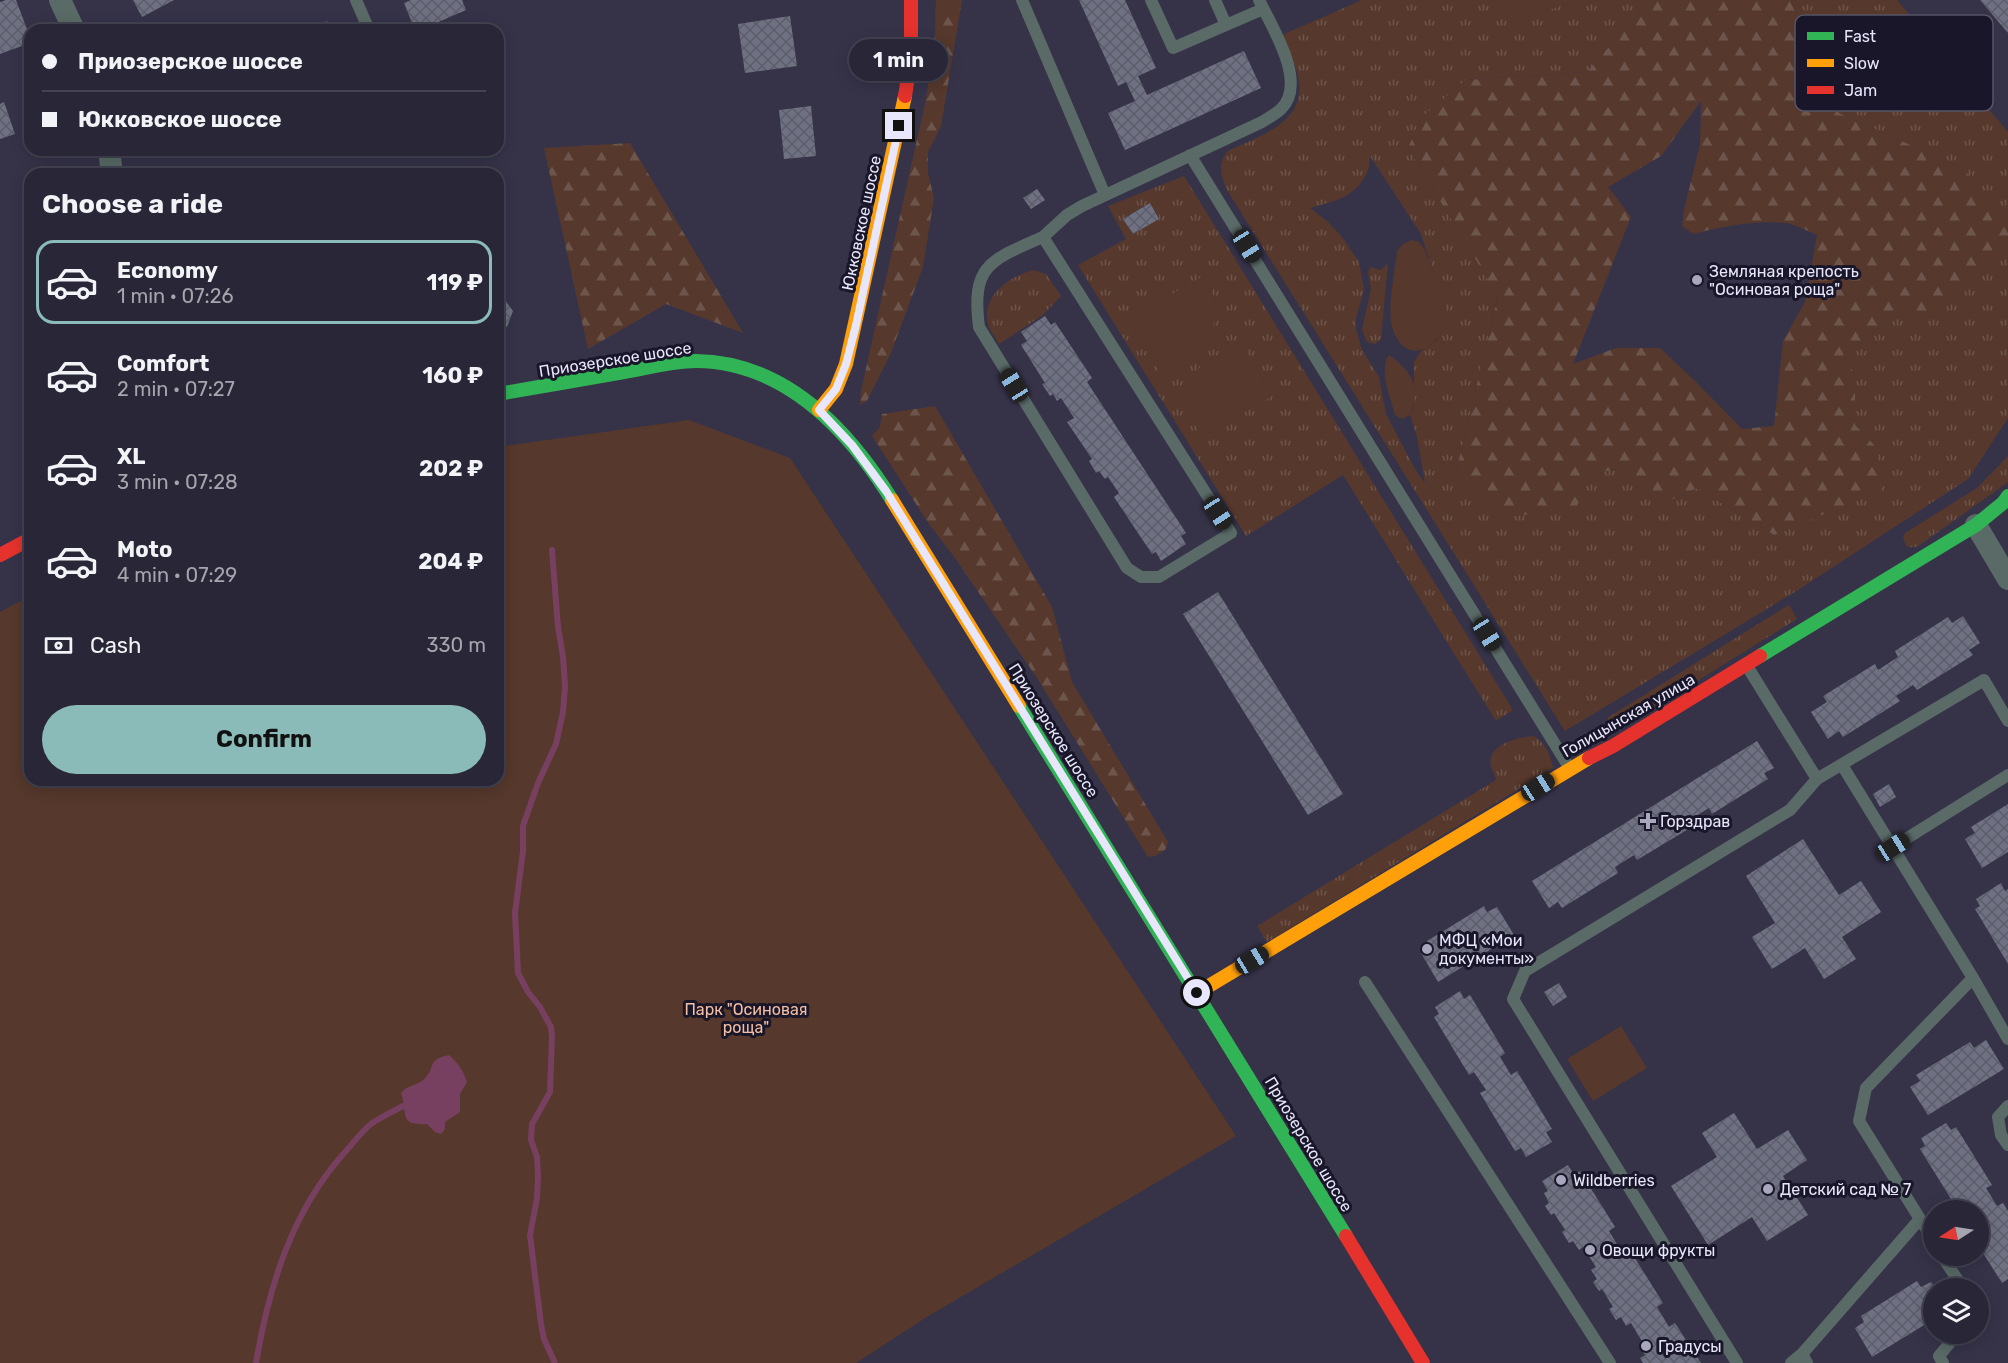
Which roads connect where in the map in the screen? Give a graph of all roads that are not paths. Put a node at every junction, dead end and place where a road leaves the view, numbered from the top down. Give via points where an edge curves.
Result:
1 (60, 0) edge
2 (356, 0) edge
3 (911, 0) edge
4 (1022, 0) edge
5 (1151, 0) edge
6 (1215, 0) edge
7 (1261, 4) edge
8 (71, 24) edge
9 (366, 24) edge
10 (1226, 25) junction
11 (1190, 155) junction
12 (1105, 195) junction
13 (1043, 237) junction
14 (504, 393) edge
15 (819, 410) junction
16 (2008, 496) edge
17 (1976, 525) junction
18 (24, 541) edge
19 (0, 555) edge
20 (2008, 579) edge
21 (1747, 666) junction
22 (2008, 721) edge
23 (1842, 765) junction
24 (1570, 768) junction
25 (2008, 775) edge
26 (1817, 779) junction
27 (1893, 847) junction
28 (1973, 978) junction
29 (1365, 982) dead end
30 (1197, 993) junction
31 (2008, 1039) edge
32 (2008, 1106) edge
33 (2008, 1145) edge
34 (1920, 1220) junction
35 (1923, 1225) edge
36 (1949, 1344) edge
37 (1804, 1359) edge
38 (1423, 1363) edge
39 (1610, 1363) edge
40 (1737, 1363) edge
41 (1791, 1363) edge
42 (1943, 1363) edge

1 - 8 street
2 - 9 lane
3 - 15 main road, Юкковское шоссе via 907,86 856,325 836,389
4 - 12 lane
5 - 10 lane via 1173,48
6 - 10 lane
7 - 10 lane
7 - 11 lane via 1288,62 1292,87 1282,108 1262,122
11 - 12 lane
11 - 24 lane
12 - 13 lane via 1067,215
13 - 13 lane via 998,257 980,279 975,301 979,327 1127,568 1141,577 1158,576 1231,533
14 - 15 main road, Приозерское шоссе via 695,361 734,365 766,375
15 - 30 main road, Приозерское шоссе via 852,445 886,491
16 - 17 main road, Голицынская улица
17 - 20 street
17 - 21 main road, Голицынская улица
18 - 19 main road
21 - 24 main road, Голицынская улица
21 - 26 lane
22 - 23 lane via 1984,680
23 - 26 lane
23 - 27 lane
24 - 30 main road, Голицынская улица
25 - 27 lane
26 - 40 lane via 1791,810 1525,971 1513,999
27 - 28 lane
28 - 31 lane
28 - 34 lane via 1866,1088 1859,1121
29 - 39 lane
30 - 38 main road, Приозерское шоссе
32 - 33 lane via 1998,1117 2001,1135
34 - 35 lane
34 - 37 lane
36 - 42 lane via 1939,1356
37 - 41 lane

